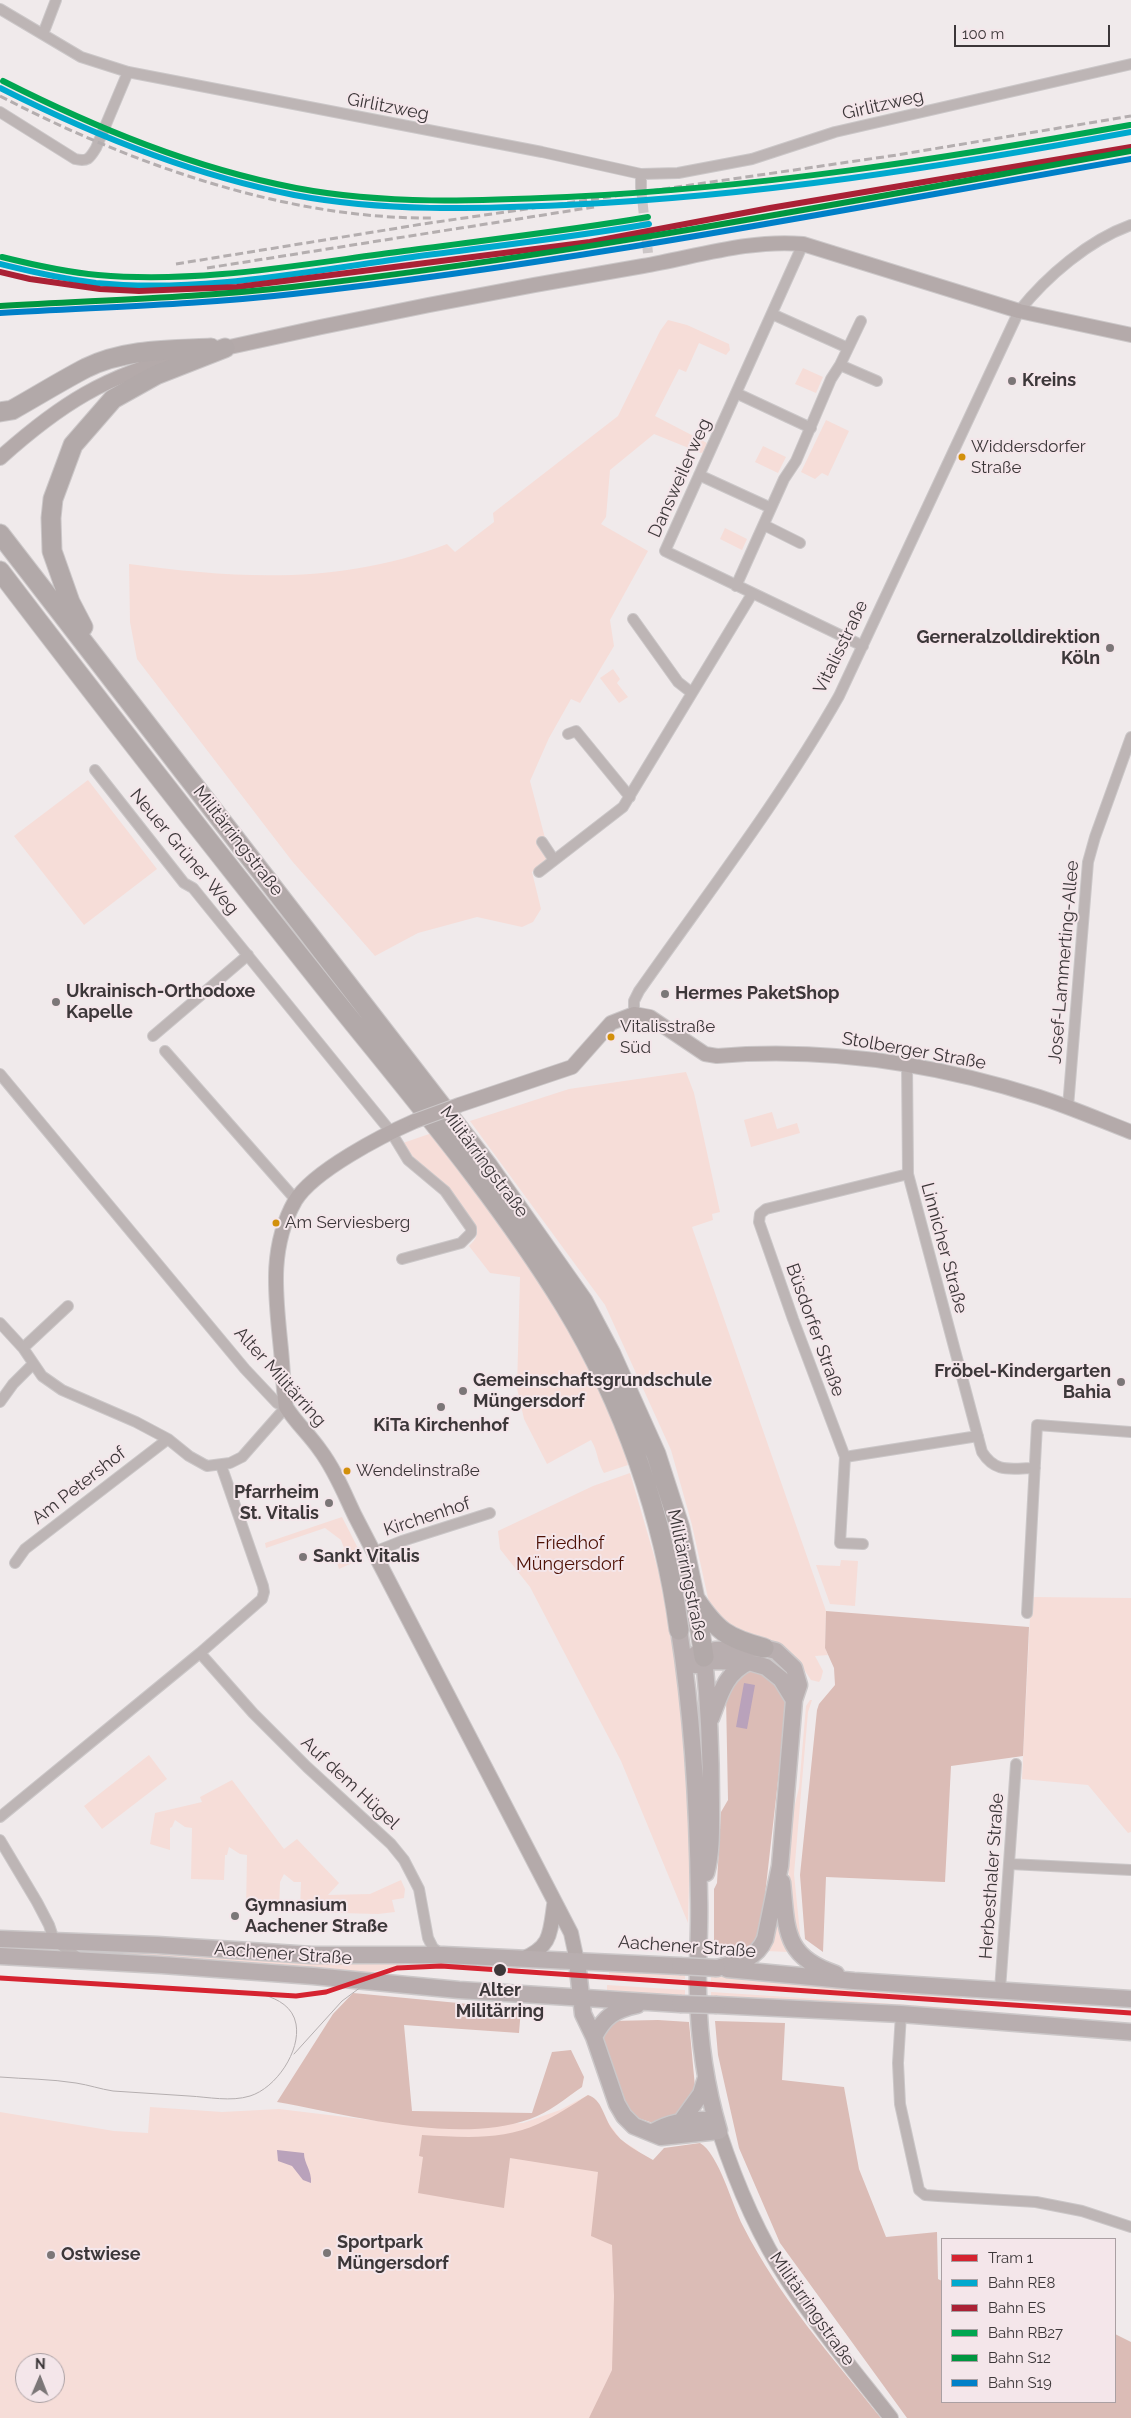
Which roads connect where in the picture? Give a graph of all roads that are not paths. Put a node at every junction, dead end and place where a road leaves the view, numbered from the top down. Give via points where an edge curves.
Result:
1 (56, 0) edge
2 (0, 9) edge
3 (43, 34) junction
4 (1131, 64) edge
5 (128, 72) junction
6 (0, 112) edge
7 (641, 174) junction
8 (641, 188) tunnel mouth
9 (1131, 224) edge
10 (803, 244) junction
11 (1019, 311) junction
12 (772, 314) junction
13 (861, 321) dead end
14 (1131, 335) edge
15 (225, 348) junction
16 (848, 348) junction
17 (840, 365) junction
18 (877, 381) dead end
19 (736, 393) junction
20 (0, 412) edge
21 (810, 428) junction
22 (0, 458) edge
23 (699, 475) junction
24 (771, 508) junction
25 (764, 525) junction
26 (0, 534) edge
27 (800, 543) dead end
28 (0, 571) edge
29 (736, 586) junction
30 (752, 594) junction
31 (633, 619) dead end
32 (863, 646) junction
33 (90, 650) junction
34 (692, 693) junction
35 (568, 734) dead end
36 (1131, 737) edge
37 (95, 770) dead end
38 (630, 797) junction
39 (542, 842) dead end
40 (554, 860) junction
41 (539, 872) dead end
42 (248, 955) junction
43 (634, 1014) junction
44 (153, 1036) dead end
45 (165, 1051) dead end
46 (907, 1065) junction
47 (0, 1074) edge
48 (1068, 1107) junction
49 (391, 1132) junction
50 (1131, 1132) edge
51 (908, 1174) junction
52 (296, 1200) junction
53 (402, 1258) dead end
54 (68, 1306) dead end
55 (0, 1323) edge
56 (23, 1348) junction
57 (33, 1364) junction
58 (0, 1402) edge
59 (286, 1406) junction
60 (1131, 1432) edge
61 (978, 1436) junction
62 (168, 1439) junction
63 (845, 1457) junction
64 (221, 1465) junction
65 (1034, 1468) junction
66 (490, 1513) dead end
67 (863, 1544) dead end
68 (374, 1552) junction
69 (15, 1563) dead end
70 (695, 1599) junction
71 (1027, 1613) dead end
72 (679, 1630) junction
73 (764, 1648) junction
74 (200, 1653) junction
75 (704, 1657) junction
76 (749, 1662) junction
77 (687, 1679) junction
78 (794, 1700) junction
79 (711, 1720) junction
80 (1016, 1764) dead end
81 (0, 1817) edge
82 (0, 1840) edge
83 (1010, 1864) junction
84 (780, 1866) junction
85 (1131, 1870) edge
86 (700, 1900) junction
87 (554, 1905) junction
88 (0, 1939) edge
89 (54, 1940) junction
90 (443, 1955) junction
91 (0, 1956) edge
92 (35, 1957) junction
93 (522, 1959) junction
94 (82, 1960) junction
95 (577, 1961) junction
96 (717, 1968) junction
97 (854, 1981) junction
98 (1000, 1990) junction
99 (580, 1997) junction
100 (1131, 1999) edge
101 (659, 2003) junction
102 (901, 2014) junction
103 (1131, 2032) edge
104 (594, 2038) junction
105 (706, 2078) junction
106 (680, 2124) junction
107 (717, 2126) junction
108 (652, 2132) junction
109 (1131, 2228) edge
110 (892, 2418) edge

1 - 3 street
2 - 3 street, Girlitzweg
3 - 5 street, Girlitzweg via 81,57
4 - 7 street, Girlitzweg via 835,132 752,159 678,173
5 - 6 street via 96,148 90,159 84,161 75,159
5 - 7 street, Girlitzweg
7 - 8 street
9 - 11 street, Vitalisstraße via 1109,234 1077,256
10 - 11 street
10 - 12 street, Dansweilerweg
10 - 15 street via 784,242 648,259
11 - 14 street
11 - 32 street, Vitalisstraße
12 - 16 street
12 - 19 street, Dansweilerweg
13 - 16 street
15 - 20 highway via 164,350 121,356 87,368 12,410
15 - 22 street via 163,361 120,376 79,396 37,424
15 - 33 highway via 156,376 113,399 72,445 53,499 52,551
16 - 17 street
17 - 18 street
17 - 21 street
19 - 21 street
19 - 23 street, Dansweilerweg
21 - 24 street
23 - 24 street
23 - 29 street, Dansweilerweg via 665,551
24 - 25 street
25 - 27 street
25 - 29 street
26 - 33 highway, Militärringstraße
28 - 72 highway, Militärringstraße via 471,1172 565,1307 610,1391 640,1471 673,1584
29 - 30 street, Dansweilerweg
30 - 32 street, Dansweilerweg
30 - 34 street
31 - 34 street via 678,682
32 - 43 street, Vitalisstraße via 814,740 639,992 634,1001
33 - 70 highway, Militärringstraße via 482,1158 584,1300 656,1454 680,1528
34 - 38 street
35 - 38 street via 576,731
36 - 48 street, Josef-Lammerting-Allee via 1088,862
37 - 42 street, Neuer Grüner Weg via 184,883 193,888
38 - 40 street via 614,816
39 - 40 street
40 - 41 street
42 - 44 street
42 - 49 street, Neuer Grüner Weg
43 - 46 street, Stolberger Straße via 650,1017 705,1054 786,1052
43 - 49 street, bridge via 610,1023 572,1067
45 - 52 street
46 - 48 street, Stolberger Straße via 1000,1086
46 - 51 street, Linnicher Straße
47 - 59 street, Alter Militärring via 245,1369 277,1402
48 - 50 street, Stolberger Straße
49 - 52 street via 344,1159 315,1180
49 - 53 street via 408,1160 445,1191 471,1228 471,1233 461,1243
51 - 61 street, Linnicher Straße
51 - 63 street, Büsdorfer Straße via 766,1209 760,1214 793,1319
52 - 59 street via 282,1233 274,1270
54 - 56 street
55 - 56 street
56 - 57 street
57 - 58 street
57 - 62 street via 42,1376 62,1390
59 - 64 street via 242,1457
59 - 68 street, Alter Militärring via 329,1462
60 - 65 street via 1037,1425
61 - 63 street
61 - 65 street, Linnicher Straße via 989,1463 997,1467
62 - 64 street via 207,1466
62 - 69 street, Am Petershof via 25,1549
63 - 67 street via 840,1543
64 - 74 street via 264,1592 262,1599
65 - 71 street
66 - 68 street, Kirchenhof
68 - 87 street, Alter Militärring
70 - 73 highway via 727,1636
70 - 75 highway, Militärringstraße
72 - 75 main road via 689,1648
72 - 77 main road, Militärringstraße
73 - 75 main road via 715,1650
73 - 78 main road via 776,1652 794,1668 799,1685
74 - 81 street
74 - 90 street, Auf dem Hügel via 253,1713 404,1860 419,1889 428,1938 433,1948
75 - 76 main road via 716,1662
75 - 77 main road
75 - 79 main road, Militärringstraße
76 - 78 main road via 774,1672
76 - 79 main road via 736,1669 722,1688
77 - 86 main road, Militärringstraße
78 - 84 main road
79 - 86 main road, Militärringstraße via 709,1862
80 - 83 street, Herbesthaler Straße
82 - 89 street via 49,1924
83 - 85 street
83 - 98 street, Herbesthaler Straße
84 - 96 main road via 760,1949 743,1961
84 - 97 main road via 787,1932 794,1949 809,1962
86 - 105 main road, Militärringstraße via 698,1994
87 - 93 street via 546,1942
87 - 95 street, Alter Militärring via 570,1934
88 - 89 main road, Aachener Straße
89 - 90 main road, Aachener Straße via 312,1955
89 - 92 street
89 - 94 street
90 - 93 main road, Aachener Straße
91 - 92 main road, Aachener Straße
92 - 94 main road, Aachener Straße
93 - 95 main road, Aachener Straße
94 - 99 main road, Aachener Straße
95 - 96 main road, Aachener Straße, bridge
95 - 99 main road
96 - 97 main road, Aachener Straße
97 - 98 main road, Aachener Straße
98 - 100 main road, Aachener Straße
99 - 101 main road, Aachener Straße
99 - 104 main road via 583,2014
101 - 102 main road, Aachener Straße, bridge
101 - 104 main road via 614,2011 600,2025
102 - 103 main road, Aachener Straße
102 - 109 street via 900,2104 919,2190 925,2195 1036,2202 1082,2211
104 - 108 main road via 624,2116 634,2126
105 - 106 main road via 701,2094
105 - 107 main road, Militärringstraße
106 - 107 main road via 698,2120
106 - 108 main road
107 - 108 main road via 661,2137
107 - 110 street, Militärringstraße via 739,2187 787,2280

